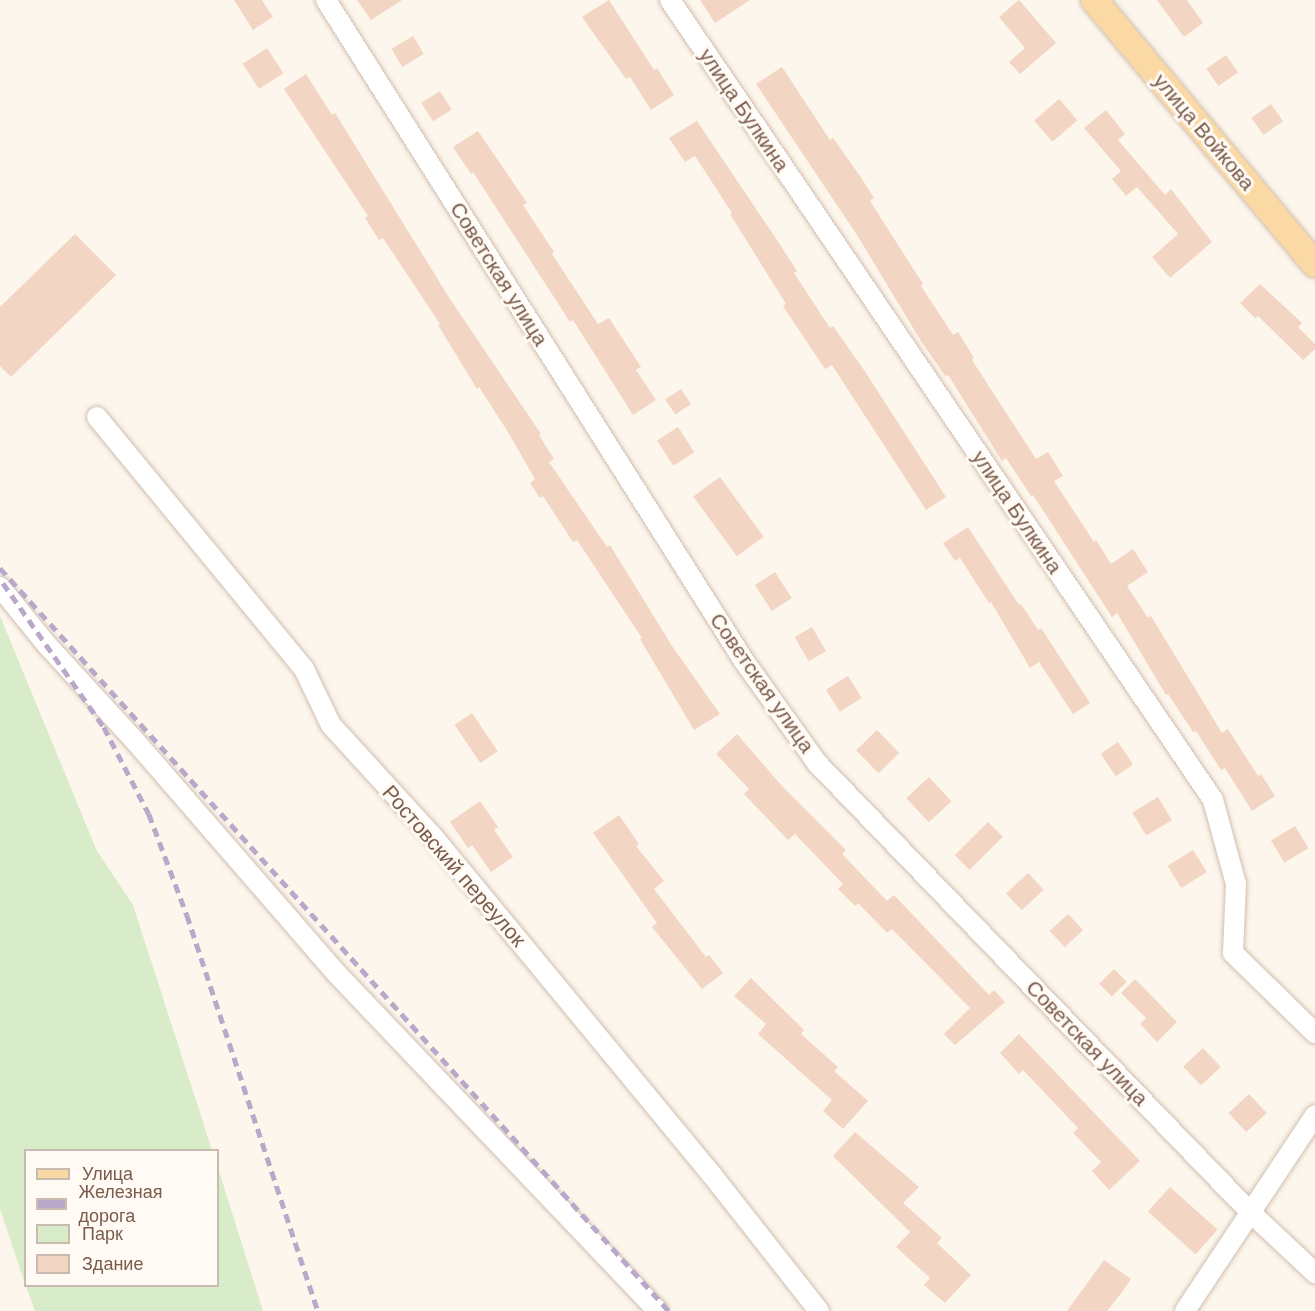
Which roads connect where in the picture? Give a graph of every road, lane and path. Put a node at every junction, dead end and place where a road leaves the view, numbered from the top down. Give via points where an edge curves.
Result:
1 (326, 0) edge
2 (670, 0) edge
3 (1094, 0) edge
4 (1315, 264) edge
5 (97, 417) dead end
6 (0, 587) edge
7 (1315, 1033) edge
8 (1315, 1115) edge
9 (1249, 1211) junction
10 (1315, 1273) edge
11 (658, 1311) edge
12 (819, 1311) edge
13 (1185, 1311) edge

1 - 9 street, Советская улица via 744,661 818,763
2 - 7 street, улица Булкина via 1213,800 1236,884 1233,953
3 - 4 main road, улица Войкова
5 - 12 street, Ростовский переулок via 304,669 331,725 435,839
6 - 11 street via 337,974
8 - 9 street
9 - 10 street, Советская улица
9 - 13 street

